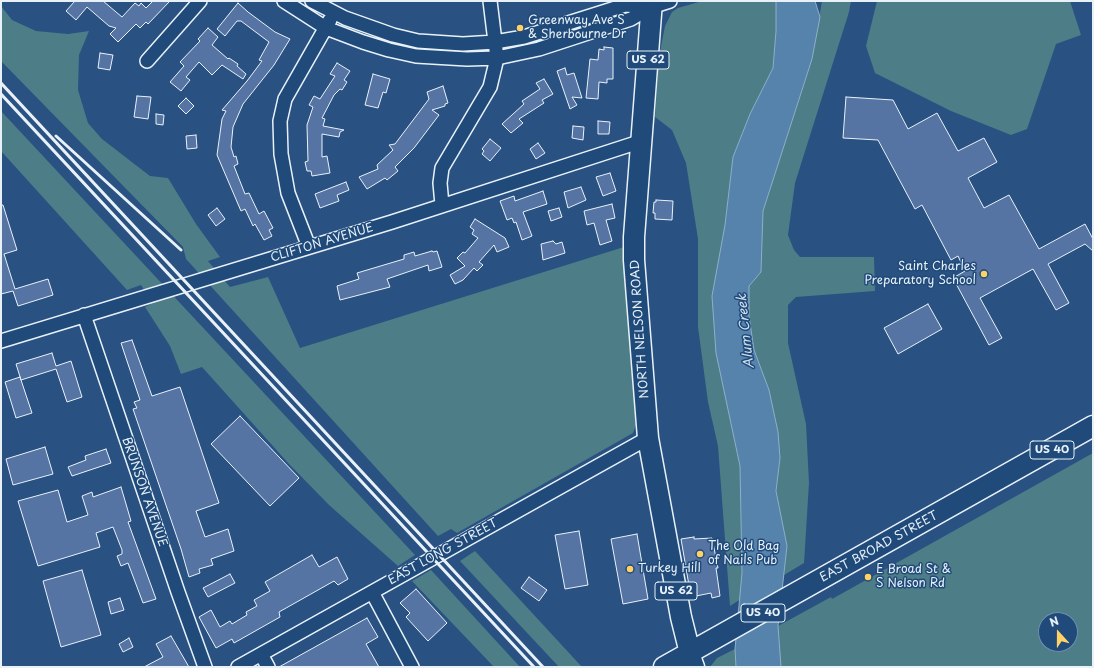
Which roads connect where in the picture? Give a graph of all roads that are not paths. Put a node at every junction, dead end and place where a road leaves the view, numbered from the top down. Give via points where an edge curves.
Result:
1 (200, 1) edge
2 (284, 1) edge
3 (312, 1) edge
4 (490, 1) edge
5 (658, 3) edge
6 (333, 13) junction
7 (326, 28) junction
8 (495, 42) junction
9 (497, 58) junction
10 (147, 61) dead end
11 (642, 141) junction
12 (442, 205) junction
13 (309, 247) junction
14 (84, 315) junction
15 (1, 341) edge
16 (1093, 426) edge
17 (648, 438) junction
18 (372, 592) junction
19 (261, 654) junction
20 (693, 660) edge
21 (206, 667) edge
22 (238, 667) edge
23 (268, 667) edge
24 (412, 667) edge
25 (664, 667) edge

1 - 10 street
2 - 7 street
3 - 6 street
4 - 8 street
5 - 8 street via 625,4 524,37
5 - 9 street via 631,19 539,49
5 - 11 main road, NORTH NELSON ROAD / US 62
6 - 7 street
6 - 8 street via 369,28 418,41 463,44
7 - 9 street via 382,48 416,56 445,59
7 - 13 street via 285,99 280,121 281,154 288,193
8 - 9 street
9 - 12 street via 490,87 442,168
11 - 12 street, CLIFTON AVENUE
11 - 17 main road, NORTH NELSON ROAD / US 62 via 634,249
12 - 13 street, CLIFTON AVENUE
13 - 14 street, CLIFTON AVENUE
14 - 15 street, CLIFTON AVENUE
14 - 21 street, BRUNSON AVENUE
16 - 20 main road, EAST BROAD STREET / US 40 via 721,636
17 - 18 street, EAST LONG STREET
17 - 20 main road, NORTH NELSON ROAD / US 62 via 681,618
18 - 19 street, EAST LONG STREET
18 - 24 street
19 - 22 street, EAST LONG STREET
19 - 23 street
20 - 25 main road, EAST BROAD STREET / US 40

